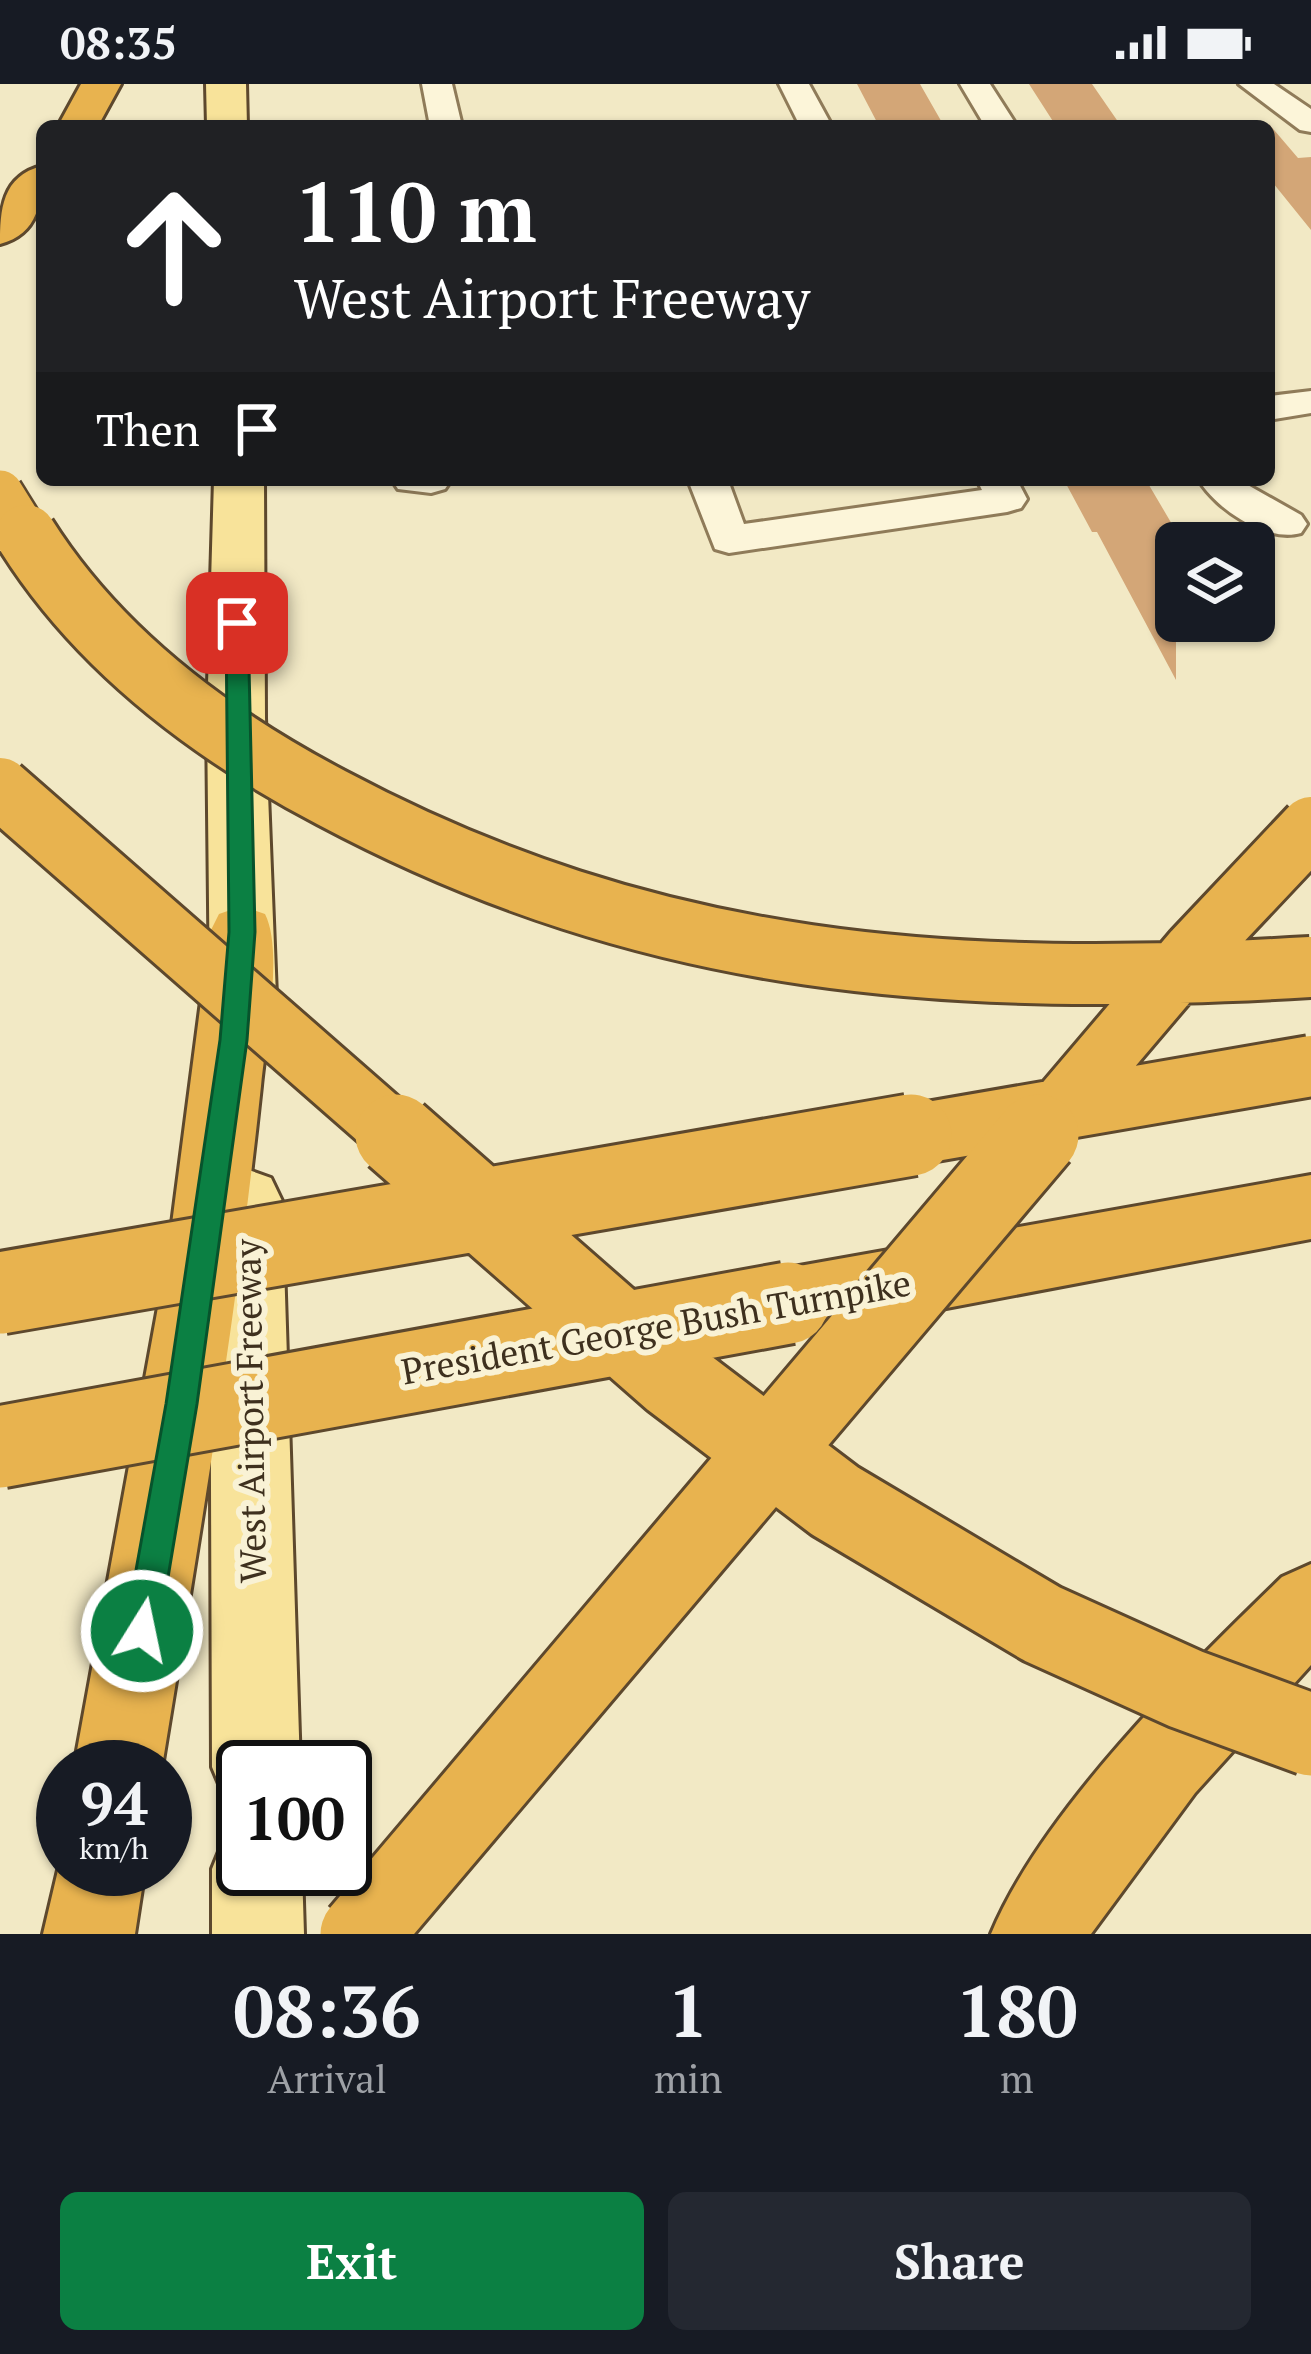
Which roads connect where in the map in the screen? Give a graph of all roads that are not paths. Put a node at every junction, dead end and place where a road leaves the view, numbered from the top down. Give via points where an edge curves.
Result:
1 (101, 84) edge
2 (226, 84) edge
3 (436, 84) edge
4 (794, 84) edge
5 (975, 84) edge
6 (1254, 84) edge
7 (80, 120) edge
8 (227, 120) edge
9 (445, 120) edge
10 (813, 120) edge
11 (997, 120) edge
12 (1311, 123) edge
13 (36, 186) edge
14 (0, 231) edge
15 (1311, 402) edge
16 (1275, 407) edge
17 (239, 486) edge
18 (710, 486) edge
19 (1001, 486) edge
20 (1222, 486) edge
21 (0, 493) edge
22 (1287, 524) dead end
23 (0, 788) edge
24 (1311, 827) edge
25 (242, 932) junction
26 (1311, 967) edge
27 (1311, 1066) edge
28 (1311, 1207) edge
29 (0, 1293) edge
30 (0, 1448) edge
31 (1311, 1606) edge
32 (1311, 1735) edge
33 (123, 1740) edge
34 (256, 1740) edge
35 (95, 1896) edge
36 (257, 1896) edge
37 (88, 1934) edge
38 (258, 1934) edge
39 (361, 1934) edge
40 (1036, 1934) edge

1 - 7 highway
2 - 8 main road
3 - 9 street
4 - 10 street
5 - 11 street
6 - 12 street
13 - 14 highway
15 - 16 street
17 - 25 main road, West Airport Freeway
18 - 19 street via 729,540 1007,499
20 - 22 street
21 - 26 highway, bridge via 52,575 99,628 226,737 326,797 552,893 670,930 957,973 1137,978
23 - 32 highway, bridge via 673,1378 835,1501 1042,1624
24 - 39 highway, bridge via 1101,1059
25 - 33 highway via 182,1404
25 - 34 main road, West Airport Freeway
27 - 29 highway, bridge
28 - 30 highway, President George Bush Turnpike, bridge
31 - 40 highway via 1142,1788
35 - 37 highway
36 - 38 main road

